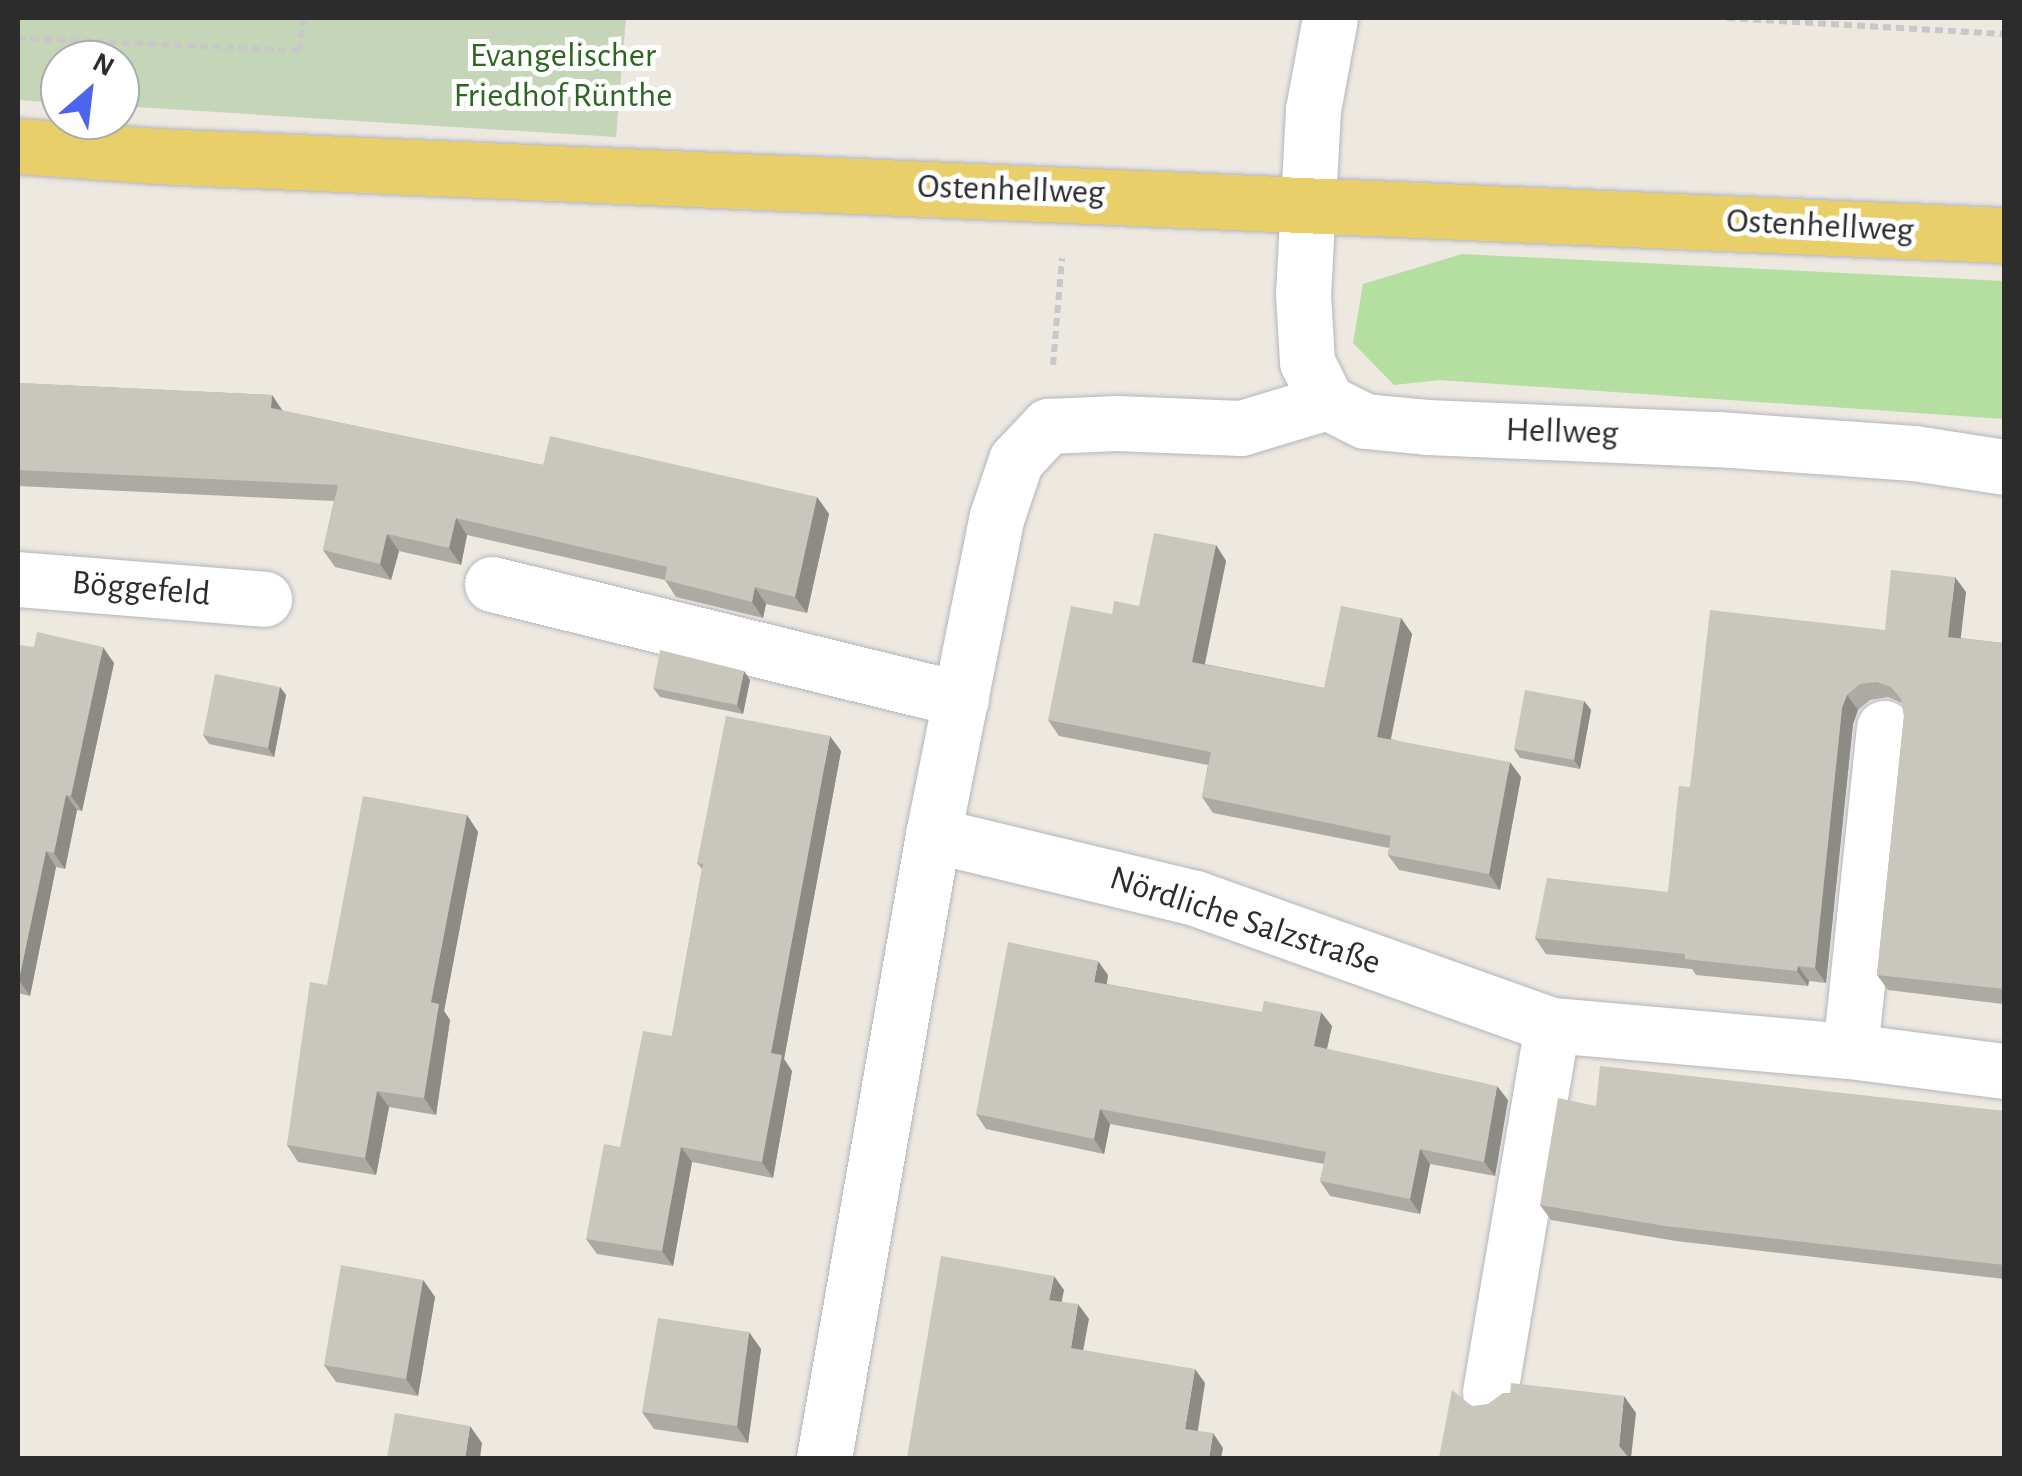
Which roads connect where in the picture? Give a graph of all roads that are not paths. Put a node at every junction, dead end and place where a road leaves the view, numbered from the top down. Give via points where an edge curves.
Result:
1 (1330, 18) edge
2 (18, 146) edge
3 (1308, 203) junction
4 (2004, 235) edge
5 (1327, 402) junction
6 (2004, 467) edge
7 (18, 579) edge
8 (492, 584) dead end
9 (264, 600) dead end
10 (961, 699) junction
11 (1884, 728) dead end
12 (934, 835) junction
13 (1552, 1025) junction
14 (1850, 1050) junction
15 (2004, 1071) edge
16 (1490, 1392) dead end
17 (824, 1458) edge

1 - 3 street via 1314,110
2 - 3 main road, Ostenhellweg
3 - 4 main road, Ostenhellweg
3 - 5 street via 1307,362
5 - 6 street, Hellweg via 1365,421 1427,427 1718,439 1914,453
5 - 10 street via 1241,428 1048,426 1016,460 996,516
7 - 9 street, Böggefeld
8 - 10 street
10 - 12 street
11 - 14 street
12 - 13 street, Nördliche Salzstraße via 1195,898
12 - 17 street
13 - 14 street, Nördliche Salzstraße
13 - 16 street
14 - 15 street, Nördliche Salzstraße

